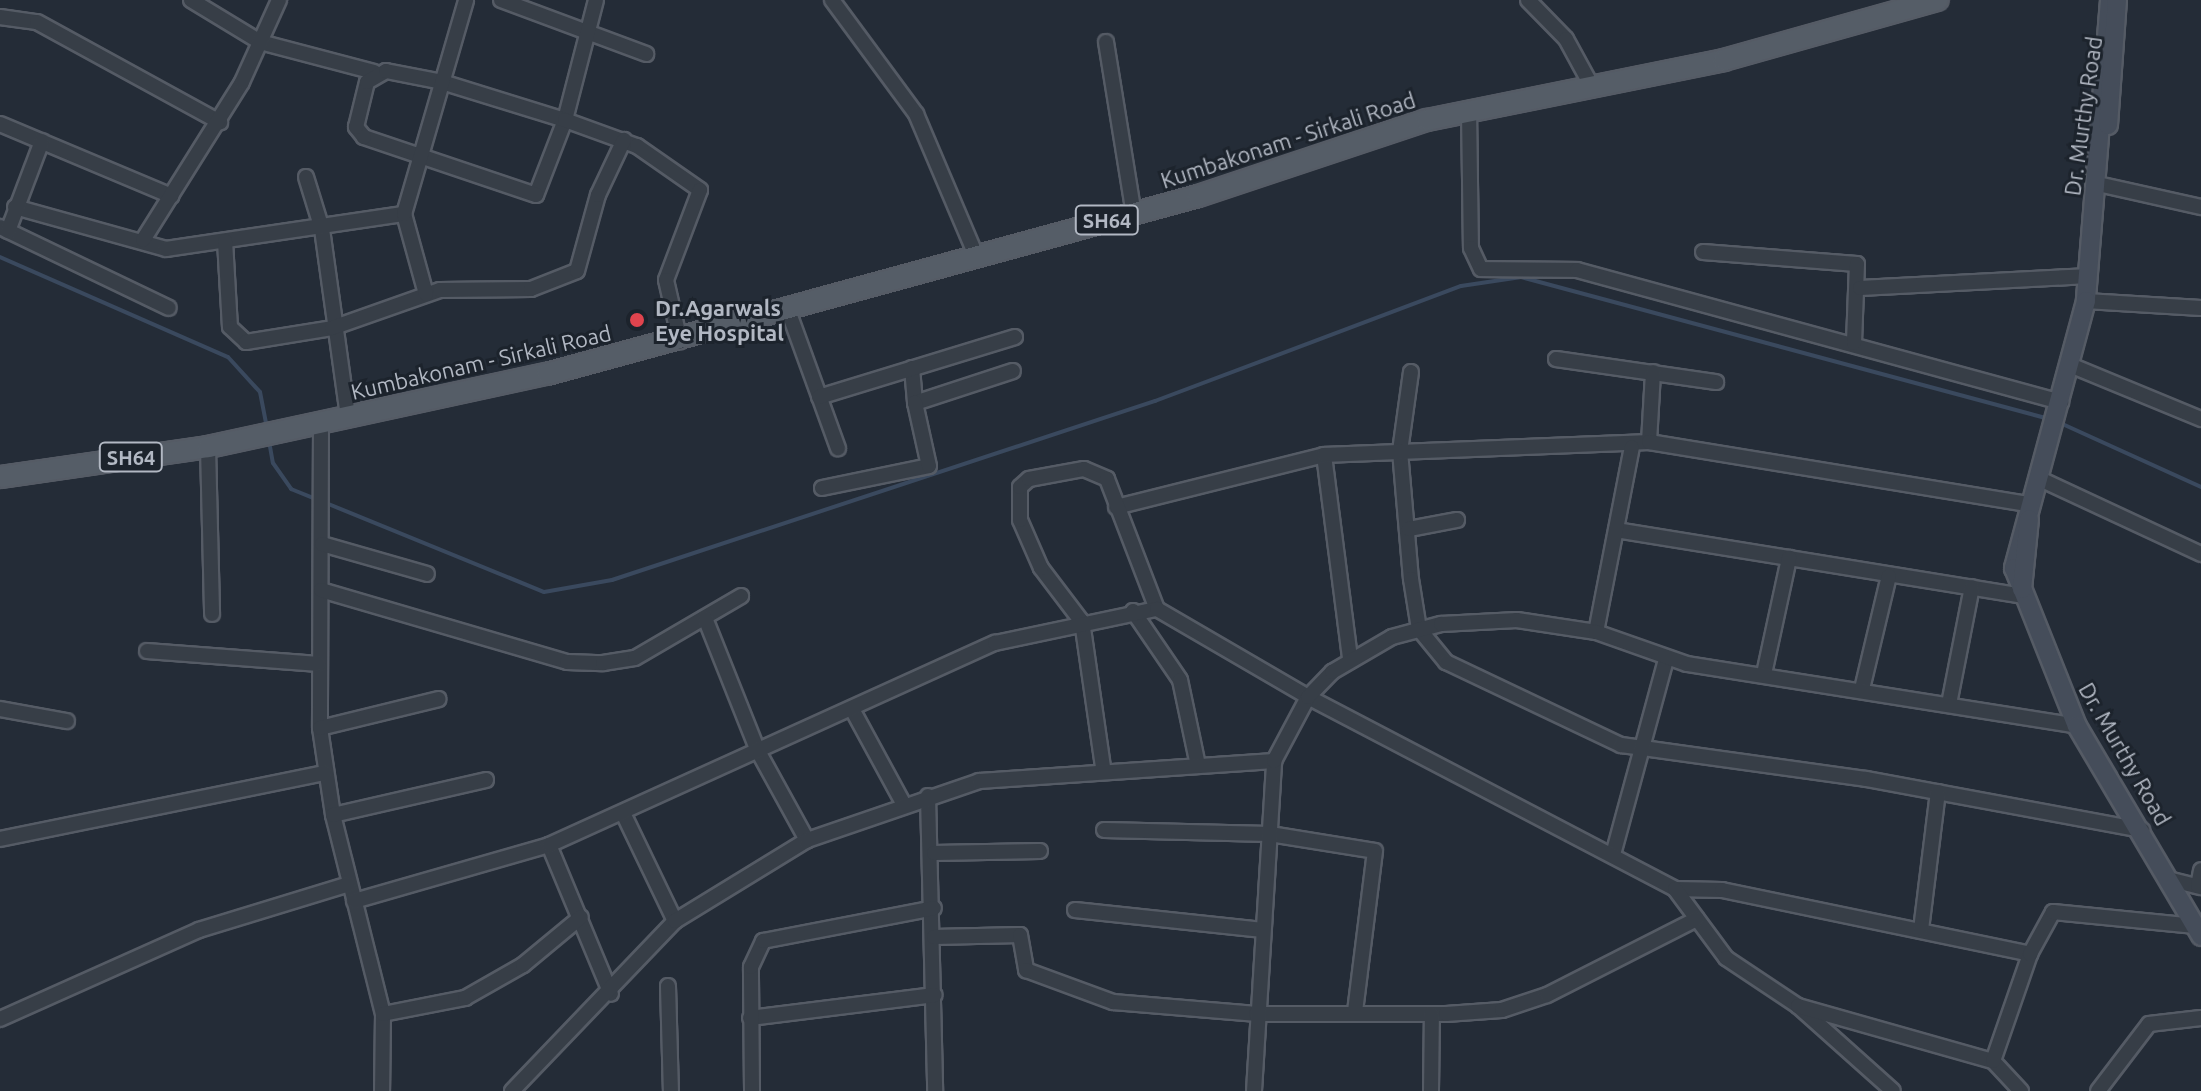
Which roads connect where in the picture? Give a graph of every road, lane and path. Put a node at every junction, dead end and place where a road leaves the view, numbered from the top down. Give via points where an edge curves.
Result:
1 (191, 0) edge
2 (279, 0) edge
3 (466, 0) edge
4 (501, 0) edge
5 (596, 0) edge
6 (832, 0) edge
7 (1528, 0) edge
8 (1938, 0) edge
9 (2110, 0) edge
10 (2117, 0) edge
11 (0, 17) edge
12 (587, 33) junction
13 (260, 42) junction
14 (1106, 42) dead end
15 (646, 54) dead end
16 (374, 72) junction
17 (442, 82) junction
18 (1590, 83) junction
19 (1469, 109) junction
20 (565, 120) junction
21 (220, 122) junction
22 (0, 124) edge
23 (624, 140) junction
24 (42, 141) junction
25 (417, 157) junction
26 (306, 177) dead end
27 (2098, 184) junction
28 (171, 196) junction
29 (15, 207) junction
30 (2201, 207) edge
31 (404, 214) junction
32 (1134, 214) junction
33 (4, 229) edge
34 (322, 229) junction
35 (2088, 238) junction
36 (143, 240) junction
37 (225, 241) junction
38 (1703, 252) dead end
39 (975, 253) junction
40 (2087, 276) junction
41 (1860, 288) junction
42 (426, 294) junction
43 (2086, 301) junction
44 (169, 308) dead end
45 (2201, 308) edge
46 (789, 313) junction
47 (332, 328) junction
48 (1015, 337) dead end
49 (680, 341) junction
50 (1854, 343) junction
51 (1556, 359) dead end
52 (2070, 365) junction
53 (912, 368) junction
54 (1013, 371) dead end
55 (1411, 372) dead end
56 (1653, 372) junction
57 (1716, 382) dead end
58 (819, 397) junction
59 (915, 403) junction
60 (2060, 407) junction
61 (348, 416) junction
62 (2201, 419) edge
63 (321, 422) junction
64 (1649, 442) junction
65 (208, 447) junction
66 (1632, 447) junction
67 (838, 448) dead end
68 (1400, 451) junction
69 (1324, 455) junction
70 (0, 477) edge
71 (2038, 478) junction
72 (822, 488) dead end
73 (2028, 506) junction
74 (1116, 507) junction
75 (1457, 520) dead end
76 (1409, 529) junction
77 (1616, 530) junction
78 (322, 544) junction
79 (2201, 554) edge
80 (1789, 558) junction
81 (427, 574) dead end
82 (1889, 576) junction
83 (1972, 587) junction
84 (321, 590) junction
85 (2022, 592) junction
86 (741, 596) dead end
87 (1157, 609) junction
88 (1133, 611) junction
89 (212, 614) dead end
90 (705, 618) junction
91 (1082, 622) junction
92 (1419, 629) junction
93 (1596, 632) junction
94 (147, 651) dead end
95 (1350, 659) junction
96 (1666, 659) junction
97 (319, 664) junction
98 (1764, 674) junction
99 (1862, 689) junction
100 (1308, 697) junction
101 (439, 699) dead end
102 (1949, 704) junction
103 (0, 709) edge
104 (852, 709) junction
105 (67, 721) dead end
106 (2077, 726) junction
107 (320, 728) junction
108 (1645, 749) junction
109 (758, 751) junction
110 (1197, 761) junction
111 (1274, 761) junction
112 (1103, 767) junction
113 (325, 773) junction
114 (486, 780) dead end
115 (1938, 792) junction
116 (928, 796) junction
117 (903, 803) junction
118 (623, 813) junction
119 (333, 815) junction
120 (1104, 830) dead end
121 (2142, 830) junction
122 (1270, 834) junction
123 (0, 839) edge
124 (807, 840) junction
125 (549, 845) junction
126 (1040, 851) dead end
127 (1614, 851) junction
128 (934, 853) junction
129 (2201, 870) edge
130 (2168, 879) junction
131 (349, 884) junction
132 (2199, 887) edge
133 (1675, 889) junction
134 (354, 901) junction
135 (934, 908) junction
136 (1075, 910) dead end
137 (581, 917) junction
138 (1697, 919) junction
139 (675, 921) junction
140 (1263, 930) junction
141 (1921, 930) junction
142 (2198, 931) edge
143 (934, 937) junction
144 (2030, 954) junction
145 (668, 986) dead end
146 (611, 994) junction
147 (935, 995) junction
148 (1798, 1006) junction
149 (1355, 1011) junction
150 (383, 1014) junction
151 (1256, 1014) junction
152 (1432, 1014) junction
153 (750, 1018) junction
154 (2201, 1018) edge
155 (0, 1019) edge
156 (1993, 1061) junction
157 (382, 1089) edge
158 (399, 1091) edge
159 (512, 1091) edge
160 (671, 1091) edge
161 (752, 1091) edge
162 (934, 1091) edge
163 (1254, 1091) edge
164 (1431, 1091) edge
165 (1893, 1091) edge
166 (2021, 1091) edge
167 (2098, 1091) edge

1 - 13 street
2 - 13 street
3 - 17 street
4 - 12 street
5 - 12 street
6 - 39 street via 916,114
7 - 18 street via 1566,39
8 - 18 main road, Kumbakonam - Sirkali Road / SH64 via 1724,60
9 - 35 main road, Dr. Murthy Road
10 - 27 main road, Dr. Murthy Road
11 - 21 street via 37,22
12 - 15 street
12 - 20 street
13 - 16 street
13 - 21 street
14 - 32 street
16 - 17 street
16 - 25 street via 356,127 364,137
17 - 20 street
17 - 25 street
18 - 19 main road, Kumbakonam - Sirkali Road / SH64
19 - 32 main road, Kumbakonam - Sirkali Road / SH64
19 - 50 street via 1471,248 1481,269 1577,270
20 - 23 street
20 - 25 street via 536,195
21 - 28 street
22 - 24 street
23 - 42 street via 598,195 577,271 531,289
23 - 49 street via 700,190 666,280
24 - 28 street
24 - 29 street
25 - 31 street
26 - 34 street
27 - 30 street
27 - 35 main road, Dr. Murthy Road
28 - 36 street
29 - 33 street
29 - 36 street
31 - 34 street
31 - 42 street
32 - 39 main road, Kumbakonam - Sirkali Road / SH64
33 - 44 street
34 - 37 street
34 - 47 street
35 - 40 main road, Dr. Murthy Road
36 - 37 street via 166,249
37 - 47 street via 236,337
38 - 41 street via 1849,260 1862,272
39 - 46 main road, Kumbakonam - Sirkali Road / SH64
40 - 41 street
40 - 43 main road, Dr. Murthy Road
41 - 50 street
42 - 47 street
43 - 45 street
43 - 52 main road, Dr. Murthy Road
46 - 49 main road, Kumbakonam - Sirkali Road / SH64
46 - 58 street
47 - 61 street
48 - 53 street
49 - 61 main road, Kumbakonam - Sirkali Road / SH64
50 - 60 street
51 - 56 street
52 - 60 main road, Dr. Murthy Road
52 - 62 street
53 - 58 street
53 - 59 street
54 - 59 street
55 - 68 street
56 - 57 street
56 - 64 street
58 - 67 street
59 - 72 street via 929,466
60 - 71 main road, Dr. Murthy Road
61 - 63 main road, Kumbakonam - Sirkali Road / SH64
63 - 65 main road, Kumbakonam - Sirkali Road / SH64
63 - 78 street
64 - 66 street
64 - 73 street
65 - 70 main road, Kumbakonam - Sirkali Road / SH64
65 - 89 street
66 - 68 street
66 - 77 street
68 - 69 street
68 - 76 street
69 - 74 street
69 - 95 street
71 - 73 main road, Dr. Murthy Road
71 - 79 street
73 - 85 main road, Dr. Murthy Road
74 - 87 street
74 - 91 street via 1097,471 1029,479 1020,487 1020,520 1041,568
75 - 76 street
76 - 92 street
77 - 80 street
77 - 93 street
78 - 81 street
78 - 84 street
80 - 82 street
80 - 98 street
82 - 83 street
82 - 99 street
83 - 85 street
83 - 102 street
84 - 90 street via 567,662 635,658
84 - 97 street
85 - 106 main road, Dr. Murthy Road
86 - 90 street
87 - 88 street
87 - 100 street
88 - 91 street
88 - 110 street via 1180,680
90 - 109 street
91 - 104 street via 995,643
91 - 112 street
92 - 93 street via 1517,620
92 - 95 street
92 - 108 street via 1466,674 1561,723
93 - 96 street
94 - 97 street
95 - 100 street
96 - 98 street
96 - 108 street
97 - 107 street
98 - 99 street
99 - 102 street
100 - 111 street
100 - 127 street
101 - 107 street
102 - 106 street
103 - 105 street
104 - 109 street
104 - 117 street
106 - 121 main road, Dr. Murthy Road
107 - 113 street
108 - 115 street
108 - 127 street
109 - 118 street
109 - 124 street
110 - 111 street
110 - 112 street
111 - 122 street
112 - 116 street via 979,781
113 - 119 street
113 - 123 street
114 - 119 street
115 - 121 street
115 - 141 street
116 - 117 street
116 - 128 street
117 - 124 street
118 - 125 street
118 - 139 street
119 - 131 street
120 - 122 street
121 - 130 main road, Dr. Murthy Road
122 - 140 street
122 - 149 street via 1366,845 1378,856
124 - 139 street
125 - 134 street
125 - 137 street
126 - 128 street
127 - 133 street
128 - 135 street
129 - 132 street
130 - 132 street
130 - 142 main road, Dr. Murthy Road
131 - 134 street
131 - 155 street via 199,930
133 - 138 street
133 - 141 street via 1722,890
134 - 150 street
135 - 143 street
135 - 153 street via 763,941 751,967
136 - 140 street
137 - 146 street
137 - 150 street via 523,965 465,998
138 - 148 street via 1726,958
138 - 152 street via 1547,995 1502,1010
139 - 146 street
140 - 151 street
141 - 144 street
142 - 144 street via 2053,912
143 - 147 street
143 - 151 street via 1020,935 1026,970 1113,1002
144 - 156 street
145 - 160 street
146 - 159 street
147 - 153 street
147 - 162 street
148 - 156 street
148 - 165 street
149 - 151 street
149 - 152 street
150 - 157 street
151 - 163 street
152 - 164 street
153 - 161 street
154 - 167 street via 2149,1024
156 - 166 street
157 - 158 street

